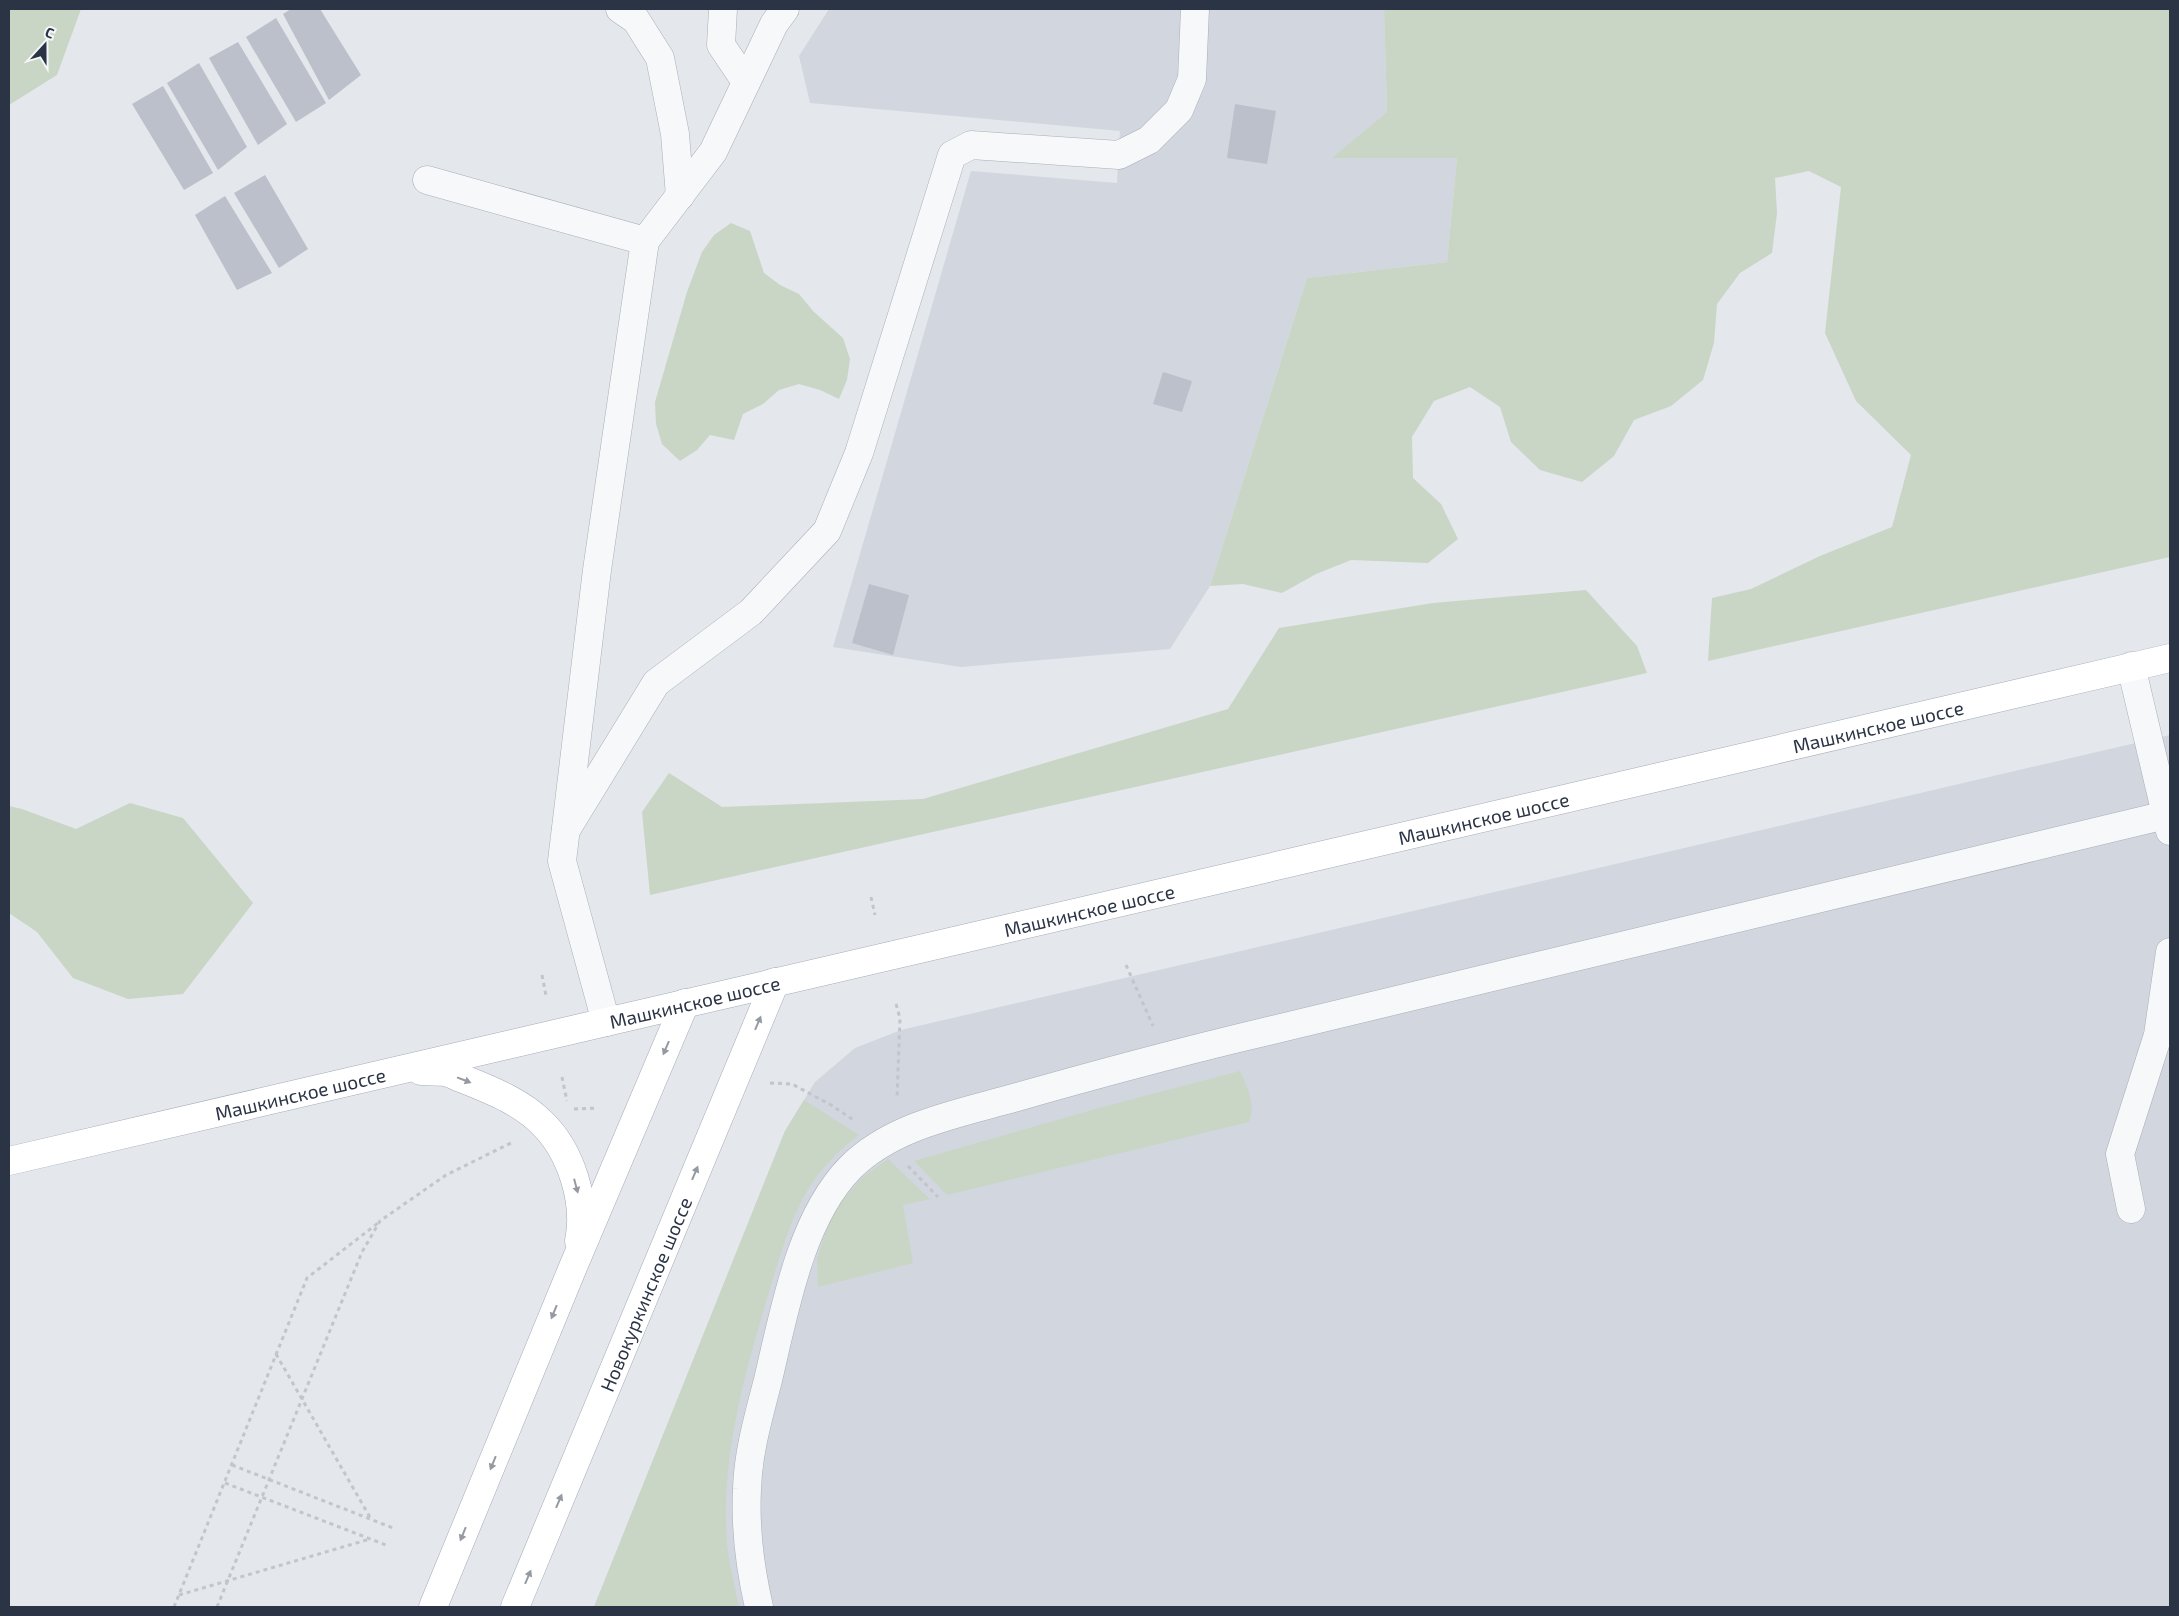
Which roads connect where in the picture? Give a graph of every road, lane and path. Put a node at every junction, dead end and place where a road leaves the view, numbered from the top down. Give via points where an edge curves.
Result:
1 (620, 9) edge
2 (723, 9) edge
3 (785, 9) edge
4 (1195, 9) edge
5 (746, 82) junction
6 (427, 180) dead end
7 (680, 196) junction
8 (645, 241) junction
9 (2170, 658) edge
10 (2130, 666) junction
11 (2169, 820) edge
12 (566, 830) junction
13 (871, 897) dead end
14 (875, 915) dead end
15 (2170, 952) edge
16 (1126, 965) dead end
17 (542, 975) dead end
18 (775, 982) junction
19 (546, 996) dead end
20 (685, 1003) junction
21 (896, 1004) dead end
22 (606, 1022) junction
23 (1156, 1033) dead end
24 (400, 1071) junction
25 (562, 1077) dead end
26 (769, 1084) dead end
27 (598, 1108) dead end
28 (859, 1124) dead end
29 (895, 1136) junction
30 (514, 1142) dead end
31 (9, 1161) edge
32 (906, 1164) dead end
33 (938, 1197) dead end
34 (2131, 1209) dead end
35 (380, 1221) junction
36 (573, 1267) junction
37 (276, 1354) junction
38 (302, 1400) junction
39 (232, 1465) junction
40 (270, 1480) junction
41 (225, 1483) junction
42 (262, 1498) junction
43 (371, 1520) junction
44 (393, 1528) dead end
45 (370, 1539) junction
46 (386, 1545) dead end
47 (228, 1581) junction
48 (179, 1595) junction
49 (174, 1607) edge
50 (217, 1607) edge
51 (433, 1607) edge
52 (515, 1607) edge
53 (759, 1607) edge

1 - 7 lane via 636,20 660,58 675,134
2 - 5 lane via 720,45
3 - 5 lane via 774,24
4 - 12 lane via 1192,79 1179,110 1149,140 1119,155 971,145 952,155 859,452 827,531 752,612 656,683
5 - 7 lane via 713,152
6 - 8 lane
7 - 8 lane
8 - 12 lane via 597,570
9 - 10 main road, Машкинское шоссе
10 - 11 lane
10 - 18 main road, Машкинское шоссе
11 - 29 lane via 1315,1018 1074,1081 935,1121
12 - 22 lane via 562,862
13 - 14 path
15 - 34 lane via 2158,1035 2120,1154
16 - 23 path
17 - 19 path
18 - 20 main road, Машкинское шоссе
52 -> 18 main road, Новокуркинское шоссе
20 - 22 main road, Машкинское шоссе
20 -> 36 main road
21 - 29 path via 900,1018
22 - 24 main road, Машкинское шоссе
24 - 31 main road, Машкинское шоссе
24 -> 36 main road via 444,1072 499,1093 543,1124 568,1163 577,1188 580,1236
25 - 27 path via 569,1109
26 - 28 path via 792,1084 831,1104
29 - 53 lane via 882,1142 849,1169 834,1189 819,1210 795,1272 746,1484 747,1534
30 - 35 path via 446,1174
32 - 33 path
35 - 37 path via 307,1278
35 - 38 path via 362,1252
36 -> 51 main road
37 - 38 path
37 - 39 path
38 - 40 path
38 - 43 path
39 - 40 path
39 - 41 path
40 - 42 path
40 - 43 path
41 - 42 path
41 - 48 path
42 - 45 path
42 - 47 path
43 - 44 path
45 - 46 path
45 - 47 path
47 - 48 path
47 - 50 path
48 - 49 path

